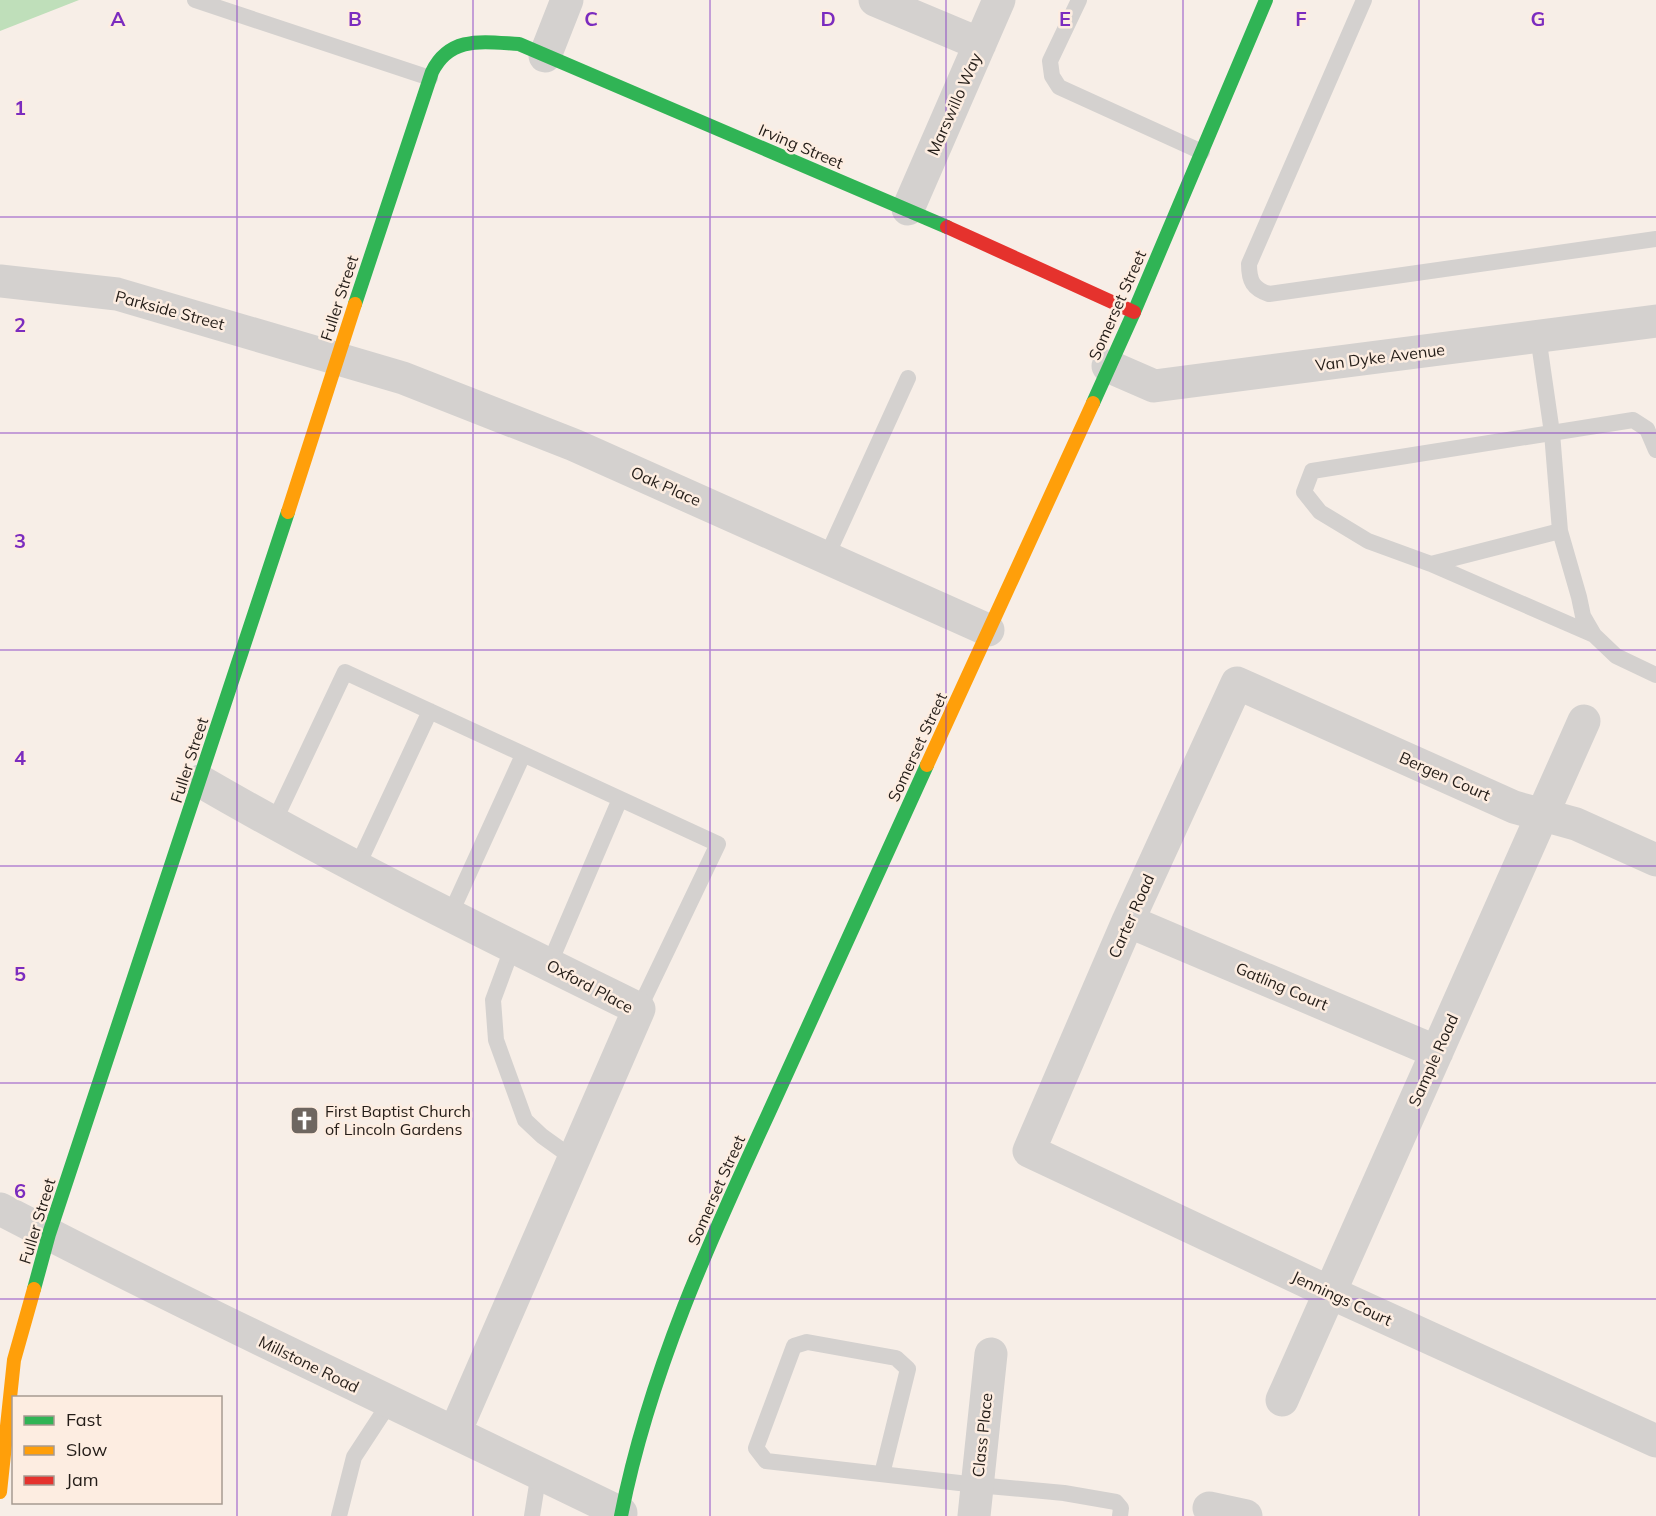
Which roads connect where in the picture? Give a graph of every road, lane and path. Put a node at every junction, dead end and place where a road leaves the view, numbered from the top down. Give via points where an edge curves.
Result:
1 (195, 0) edge
2 (567, 0) edge
3 (875, 0) edge
4 (999, 0) edge
5 (1079, 0) edge
6 (1266, 0) edge
7 (1364, 0) edge
8 (980, 44) junction
9 (449, 50) joint
10 (545, 56) junction
11 (430, 78) junction
12 (1202, 152) junction
13 (908, 209) junction
14 (1656, 239) edge
15 (0, 281) edge
16 (1134, 312) junction
17 (1656, 321) edge
18 (1538, 336) junction
19 (337, 358) junction
20 (1108, 366) junction
21 (908, 378) dead end
22 (1552, 433) junction
23 (1656, 450) edge
24 (1560, 531) junction
25 (826, 558) junction
26 (1431, 564) junction
27 (988, 630) junction
28 (1594, 635) junction
29 (1656, 675) edge
30 (1237, 682) joint
31 (430, 711) junction
32 (1584, 721) dead end
33 (524, 754) junction
34 (200, 782) junction
35 (620, 799) junction
36 (1542, 816) junction
37 (273, 824) junction
38 (1656, 860) edge
39 (357, 867) junction
40 (450, 915) junction
41 (1128, 921) junction
42 (513, 946) junction
43 (549, 964) junction
44 (639, 1009) junction
45 (1437, 1052) junction
46 (1029, 1151) joint
47 (574, 1159) junction
48 (0, 1209) edge
49 (49, 1234) junction
50 (1329, 1292) junction
51 (991, 1354) dead end
52 (1282, 1400) dead end
53 (390, 1402) junction
54 (455, 1432) junction
55 (1656, 1441) edge
56 (2, 1460) edge
57 (539, 1472) junction
58 (882, 1474) junction
59 (0, 1492) edge
60 (976, 1501) edge
61 (1209, 1508) dead end
62 (621, 1514) edge
63 (339, 1516) edge
64 (532, 1516) edge
65 (1120, 1516) edge
66 (1246, 1516) edge

1 - 11 lane
2 - 10 street
3 - 8 street
4 - 8 street, Marswillo Way
5 - 12 lane via 1050,61 1052,76 1059,87
6 - 12 street, Somerset Street
7 - 14 lane via 1249,264 1252,284 1259,290 1269,294
8 - 13 street, Marswillo Way
9 - 10 street, Irving Street via 468,42 519,45
9 - 11 street, Fuller Street via 438,59
10 - 13 street, Irving Street
11 - 19 street, Fuller Street
12 - 16 street, Somerset Street
13 - 16 street, Irving Street
15 - 19 street, Parkside Street via 117,294
16 - 20 street, Somerset Street
17 - 18 street, Van Dyke Avenue
18 - 20 street, Van Dyke Avenue via 1154,386
18 - 22 lane
19 - 25 street, Oak Place via 403,378 574,446
19 - 34 street, Fuller Street
20 - 27 street, Somerset Street
21 - 25 lane
22 - 23 lane via 1633,420 1647,429
22 - 24 lane
22 - 26 lane via 1312,471 1304,492 1320,512 1368,541
24 - 26 lane
24 - 28 lane via 1583,616
25 - 27 street, Oak Place
26 - 28 lane
27 - 62 street, Somerset Street via 719,1221 641,1422
28 - 29 lane via 1616,656
30 - 36 street, Bergen Court via 1514,807
30 - 41 street, Carter Road
31 - 33 lane
31 - 37 lane via 345,672
31 - 39 lane
32 - 36 street, Sample Road
33 - 35 lane
33 - 40 lane
34 - 37 street, Oxford Place
34 - 49 street, Fuller Street
35 - 43 lane
35 - 44 lane via 718,844
36 - 38 street, Bergen Court via 1576,824
36 - 45 street, Sample Road
37 - 39 street, Oxford Place
39 - 40 street, Oxford Place
40 - 42 street, Oxford Place
41 - 45 street, Gatling Court
41 - 46 street, Carter Road
42 - 43 street, Oxford Place
42 - 47 lane via 493,1000 496,1040 525,1120
43 - 44 street, Oxford Place
44 - 47 street, Oxford Place
45 - 50 street, Sample Road
46 - 50 street, Jennings Court
47 - 54 street, Oxford Place
48 - 49 street, Millstone Road
49 - 53 street, Millstone Road
49 - 56 street, Fuller Street via 14,1360
50 - 52 street, Sample Road
50 - 55 street, Jennings Court
51 - 60 street, Class Place
53 - 54 street, Millstone Road
53 - 63 lane via 354,1457
54 - 57 street, Millstone Road
56 - 59 street, Fuller Street
57 - 62 street, Millstone Road
57 - 64 lane
58 - 58 lane via 766,1461 756,1448 794,1346 807,1342 896,1358 908,1369
58 - 60 lane
60 - 65 lane via 1064,1493 1116,1502 1121,1508
61 - 66 street

